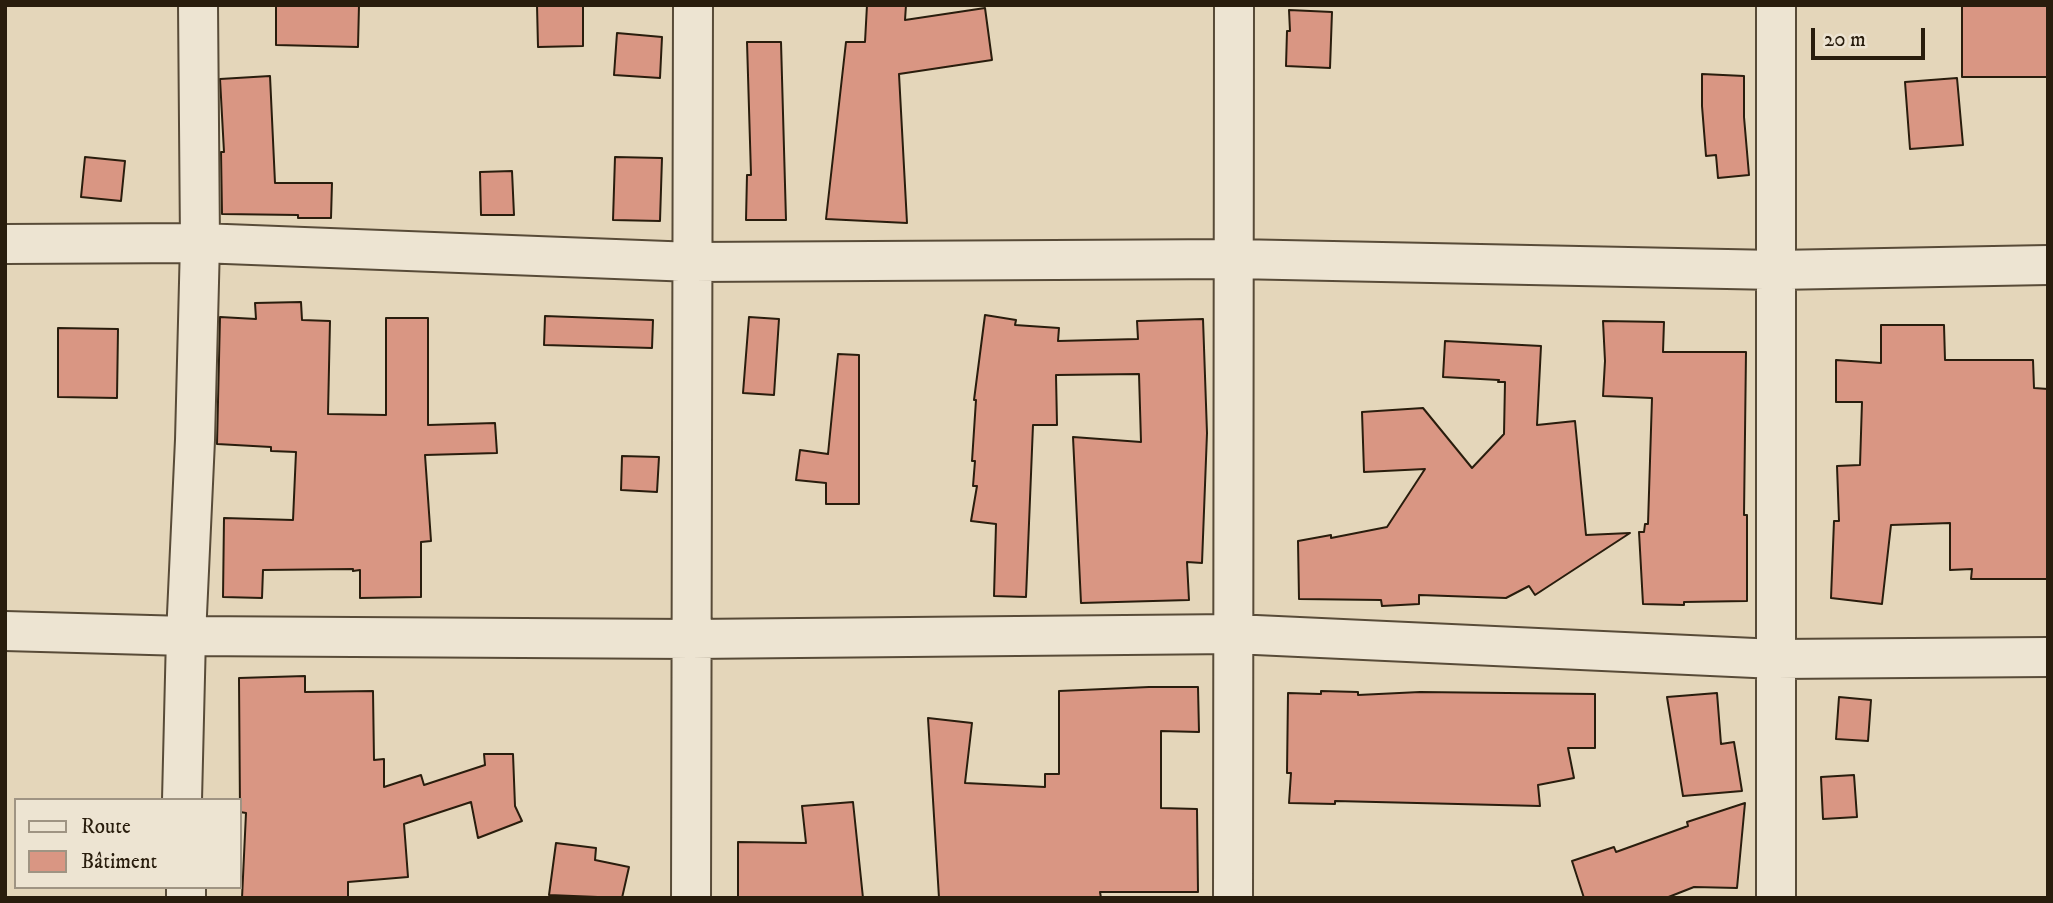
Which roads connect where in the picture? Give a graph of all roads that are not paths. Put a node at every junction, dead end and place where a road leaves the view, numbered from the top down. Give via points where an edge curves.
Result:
1 (198, 5) edge
2 (693, 5) edge
3 (1234, 5) edge
4 (1776, 5) edge
5 (200, 243) junction
6 (5, 244) edge
7 (1234, 259) junction
8 (693, 262) junction
9 (2048, 265) edge
10 (1776, 270) junction
11 (5, 631) edge
12 (1234, 634) junction
13 (186, 636) junction
14 (691, 639) junction
15 (2048, 657) edge
16 (1776, 659) junction
17 (182, 798) edge
18 (691, 898) edge
19 (1233, 898) edge
20 (1776, 898) edge

1 - 5 street
2 - 8 street
3 - 7 street
4 - 10 street
5 - 6 street
5 - 8 street
5 - 13 street
7 - 8 street
7 - 10 street
7 - 12 street
8 - 14 street
9 - 10 street
10 - 16 street
11 - 13 street
12 - 14 street
12 - 16 street
12 - 19 street
13 - 14 street
13 - 17 street
14 - 18 street
15 - 16 street
16 - 20 street

